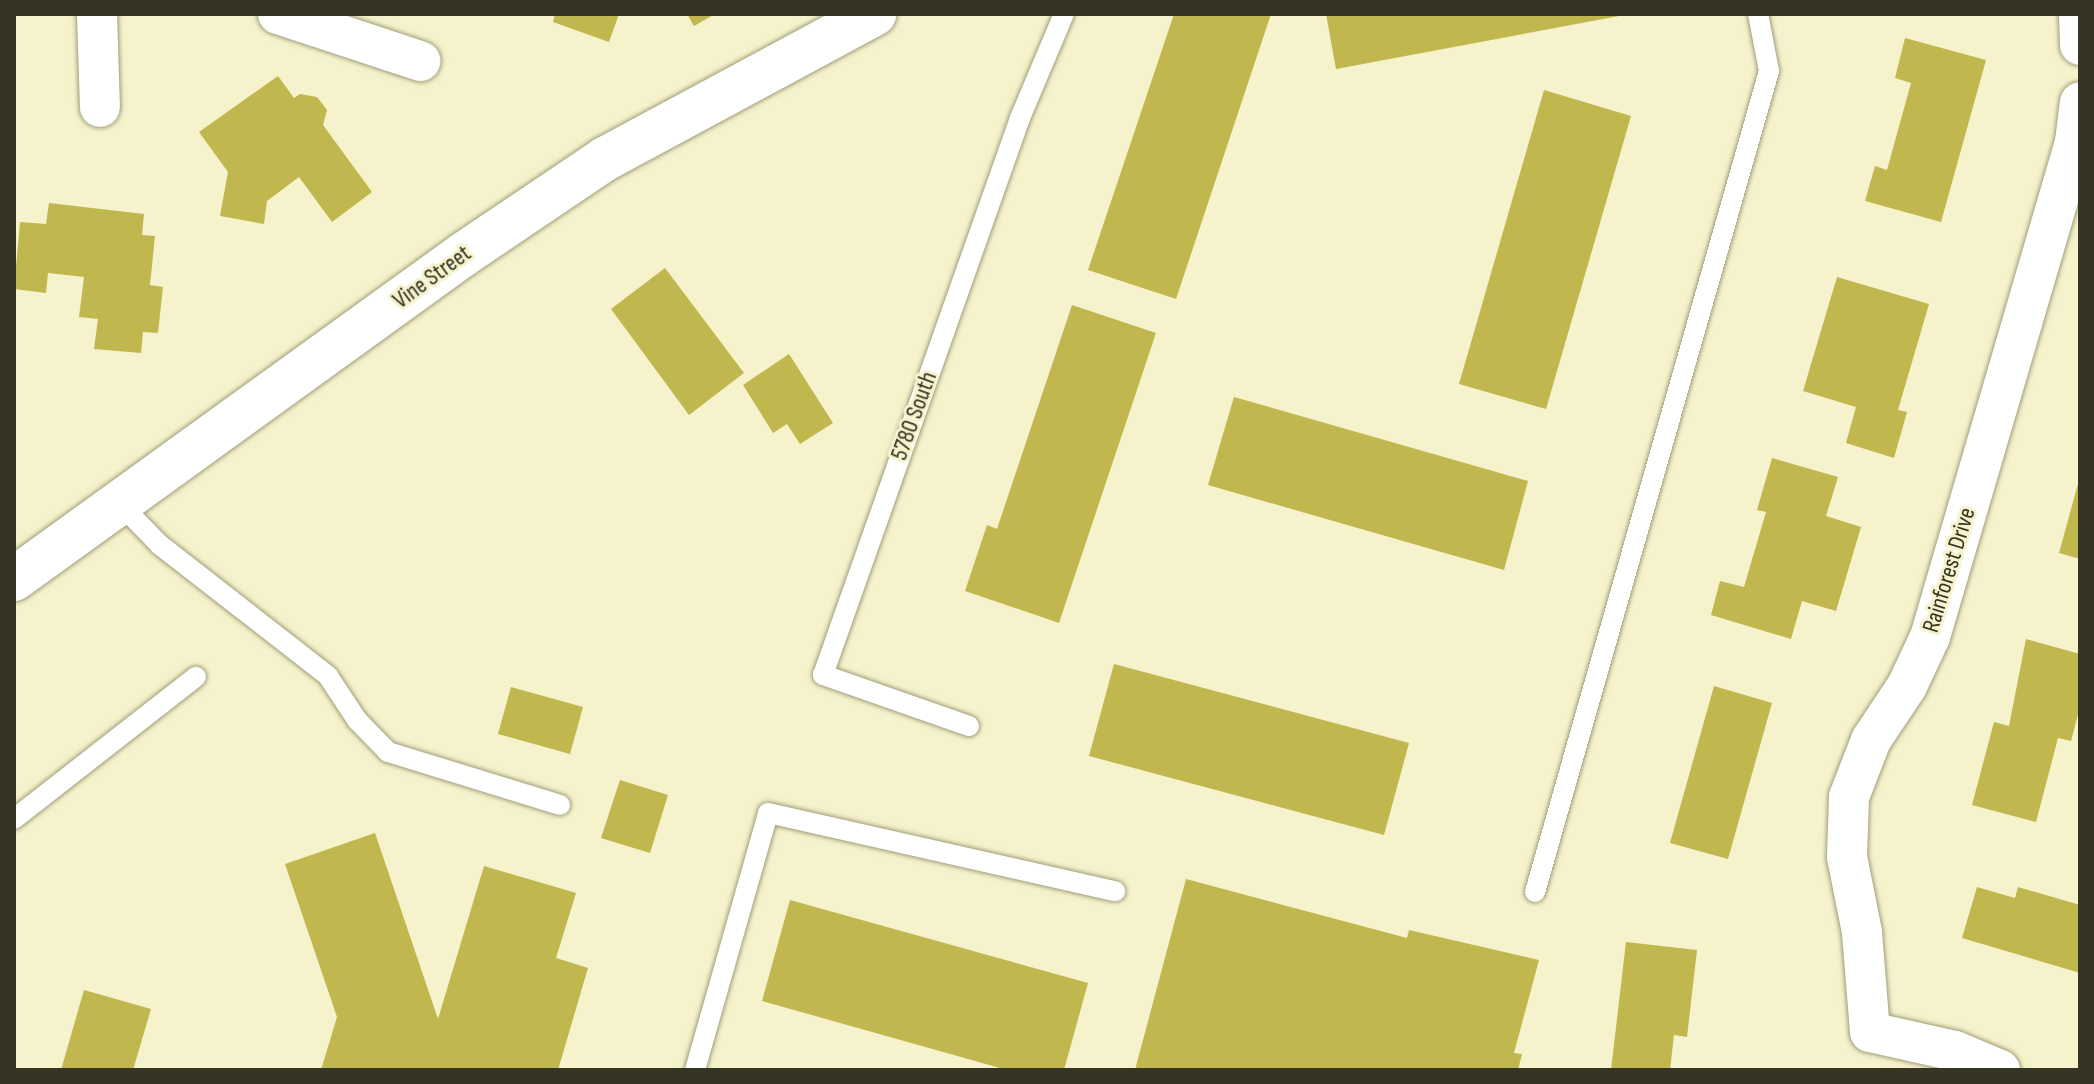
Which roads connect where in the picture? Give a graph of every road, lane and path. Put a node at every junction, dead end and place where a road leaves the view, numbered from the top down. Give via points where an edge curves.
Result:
1 (97, 14) edge
2 (278, 14) edge
3 (874, 14) edge
4 (1064, 14) edge
5 (1758, 14) edge
6 (2079, 14) edge
7 (2080, 45) edge
8 (420, 61) dead end
9 (2080, 102) edge
10 (100, 107) dead end
11 (119, 503) junction
12 (14, 579) edge
13 (196, 677) dead end
14 (969, 726) dead end
15 (560, 805) dead end
16 (14, 819) edge
17 (1115, 891) dead end
18 (1535, 892) dead end
19 (695, 1070) edge
20 (2000, 1070) edge

1 - 10 street
2 - 8 street
3 - 11 street, Vine Street via 605,159
4 - 14 lane, 5780 South via 1020,118 823,675
5 - 18 lane via 1769,71
6 - 7 street
9 - 20 street, Rainforest Drive via 2075,142 1930,637 1907,686 1871,740 1849,797 1847,857 1862,932 1870,1032 1955,1051
11 - 12 street, Vine Street
11 - 15 lane via 172,555 328,676 357,720 388,752
13 - 16 lane
17 - 19 lane via 768,813

